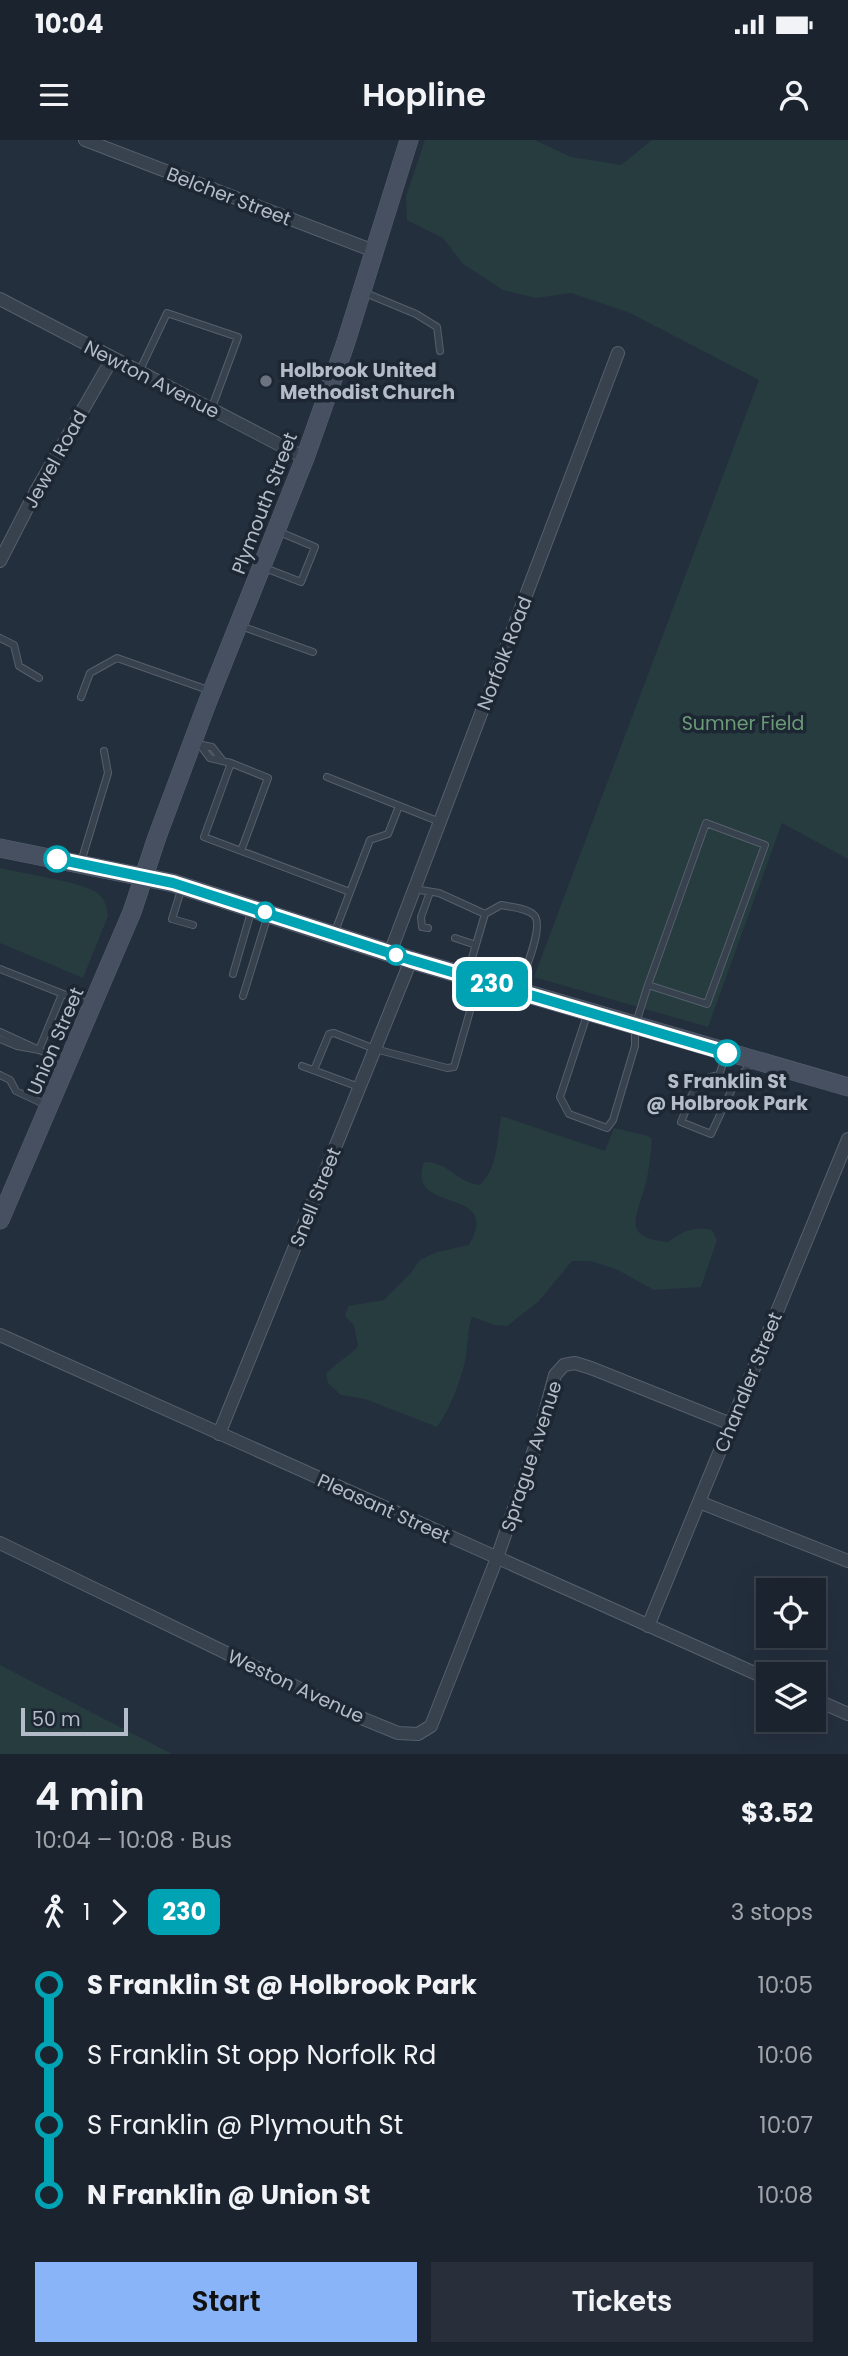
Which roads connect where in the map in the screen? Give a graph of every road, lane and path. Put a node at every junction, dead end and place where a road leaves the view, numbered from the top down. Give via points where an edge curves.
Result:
1 (85, 140) edge
2 (409, 140) edge
3 (374, 251) junction
4 (361, 291) junction
5 (0, 299) edge
6 (440, 351) dead end
7 (618, 353) dead end
8 (112, 359) junction
9 (139, 373) junction
10 (211, 410) junction
11 (305, 458) junction
12 (277, 531) junction
13 (0, 561) edge
14 (263, 567) junction
15 (239, 625) junction
16 (0, 638) edge
17 (313, 652) dead end
18 (39, 678) dead end
19 (213, 692) junction
20 (81, 697) dead end
21 (197, 744) junction
22 (104, 751) dead end
23 (231, 763) junction
24 (327, 777) dead end
25 (399, 806) junction
26 (440, 822) junction
27 (0, 848) edge
28 (241, 851) junction
29 (81, 864) junction
30 (144, 876) junction
31 (183, 885) junction
32 (414, 889) junction
33 (350, 892) junction
34 (430, 892) junction
35 (260, 910) junction
36 (485, 914) junction
37 (193, 925) dead end
38 (428, 928) dead end
39 (334, 935) junction
40 (455, 937) dead end
41 (476, 945) junction
42 (390, 953) junction
43 (411, 960) junction
44 (0, 969) edge
45 (233, 974) dead end
46 (473, 979) junction
47 (648, 985) junction
48 (518, 992) junction
49 (62, 994) junction
50 (243, 996) dead end
51 (93, 1006) junction
52 (588, 1013) junction
53 (635, 1026) junction
54 (0, 1032) edge
55 (0, 1040) edge
56 (375, 1049) junction
57 (39, 1050) junction
58 (727, 1053) junction
59 (753, 1060) junction
60 (69, 1062) junction
61 (302, 1066) dead end
62 (314, 1070) junction
63 (719, 1074) junction
64 (0, 1075) edge
65 (359, 1087) junction
66 (733, 1087) junction
67 (848, 1087) edge
68 (50, 1107) junction
69 (848, 1139) edge
70 (0, 1220) edge
71 (0, 1335) edge
72 (731, 1424) junction
73 (219, 1434) junction
74 (698, 1502) junction
75 (0, 1543) edge
76 (497, 1558) junction
77 (848, 1561) edge
78 (648, 1626) junction
79 (756, 1674) edge
80 (826, 1704) edge
81 (848, 1714) edge

1 - 3 street, Belcher Street
2 - 3 main road, Plymouth Street
3 - 4 main road, Plymouth Street
4 - 6 lane via 437,327
4 - 11 main road, Plymouth Street
5 - 8 street, Newton Avenue
7 - 26 street, Norfolk Road
8 - 9 street, Newton Avenue
8 - 13 street, Jewel Road
9 - 10 street, Newton Avenue
9 - 10 lane via 167,313 238,337
10 - 11 street, Newton Avenue
11 - 12 main road, Plymouth Street
12 - 14 main road, Plymouth Street
12 - 14 lane via 315,547 301,582
14 - 15 main road, Plymouth Street
15 - 17 lane
15 - 19 main road, Plymouth Street
16 - 18 lane via 14,646 19,666
19 - 20 lane via 117,658 90,673
19 - 21 main road, Plymouth Street
21 - 23 lane via 212,747 223,761
21 - 30 main road, Plymouth Street
22 - 29 lane via 107,773
23 - 28 lane via 268,778
23 - 28 lane via 204,837
24 - 25 lane
25 - 26 lane
25 - 33 lane via 388,834 370,840
26 - 32 street, Norfolk Road
27 - 29 main road
28 - 33 lane
29 - 30 main road
30 - 31 main road
30 - 51 main road, Union Street
31 - 35 main road
31 - 37 lane via 172,919
32 - 34 lane
32 - 42 street, Norfolk Road
33 - 39 lane
34 - 36 lane
34 - 38 lane via 420,921
35 - 39 main road
35 - 45 lane
35 - 50 lane
36 - 41 lane
36 - 48 lane via 501,905 536,917 538,931
39 - 42 main road
40 - 41 lane
41 - 46 lane
42 - 43 main road
43 - 46 main road
43 - 56 street, Snell Street
44 - 49 lane
46 - 48 main road
46 - 56 lane via 454,1067
47 - 47 lane via 707,1004 765,845 706,823
47 - 53 lane
48 - 52 main road
49 - 51 lane
49 - 57 lane
51 - 60 main road, Union Street
52 - 53 main road
52 - 53 lane via 560,1097 569,1114 601,1127 607,1128 613,1120 635,1046
53 - 58 main road
54 - 57 lane
55 - 57 lane
56 - 62 lane via 329,1034
56 - 65 street, Snell Street
57 - 60 lane
58 - 59 main road
58 - 63 lane
59 - 66 lane
59 - 67 main road
60 - 68 main road, Union Street
61 - 62 lane
62 - 65 lane
63 - 66 lane
63 - 66 lane via 698,1080 681,1122 711,1134
64 - 68 lane via 10,1080 16,1091
65 - 73 street, Snell Street
68 - 70 main road, Union Street
69 - 72 street, Chandler Street
71 - 73 street, Pleasant Street
72 - 74 street, Chandler Street
72 - 76 street, Sprague Avenue via 591,1367 564,1365 555,1375
73 - 76 street, Pleasant Street
74 - 77 street
74 - 78 street, Chandler Street
75 - 76 street, Weston Avenue via 354,1715 398,1733 418,1734 431,1726
76 - 78 street, Pleasant Street
78 - 79 street, Pleasant Street
80 - 81 street

